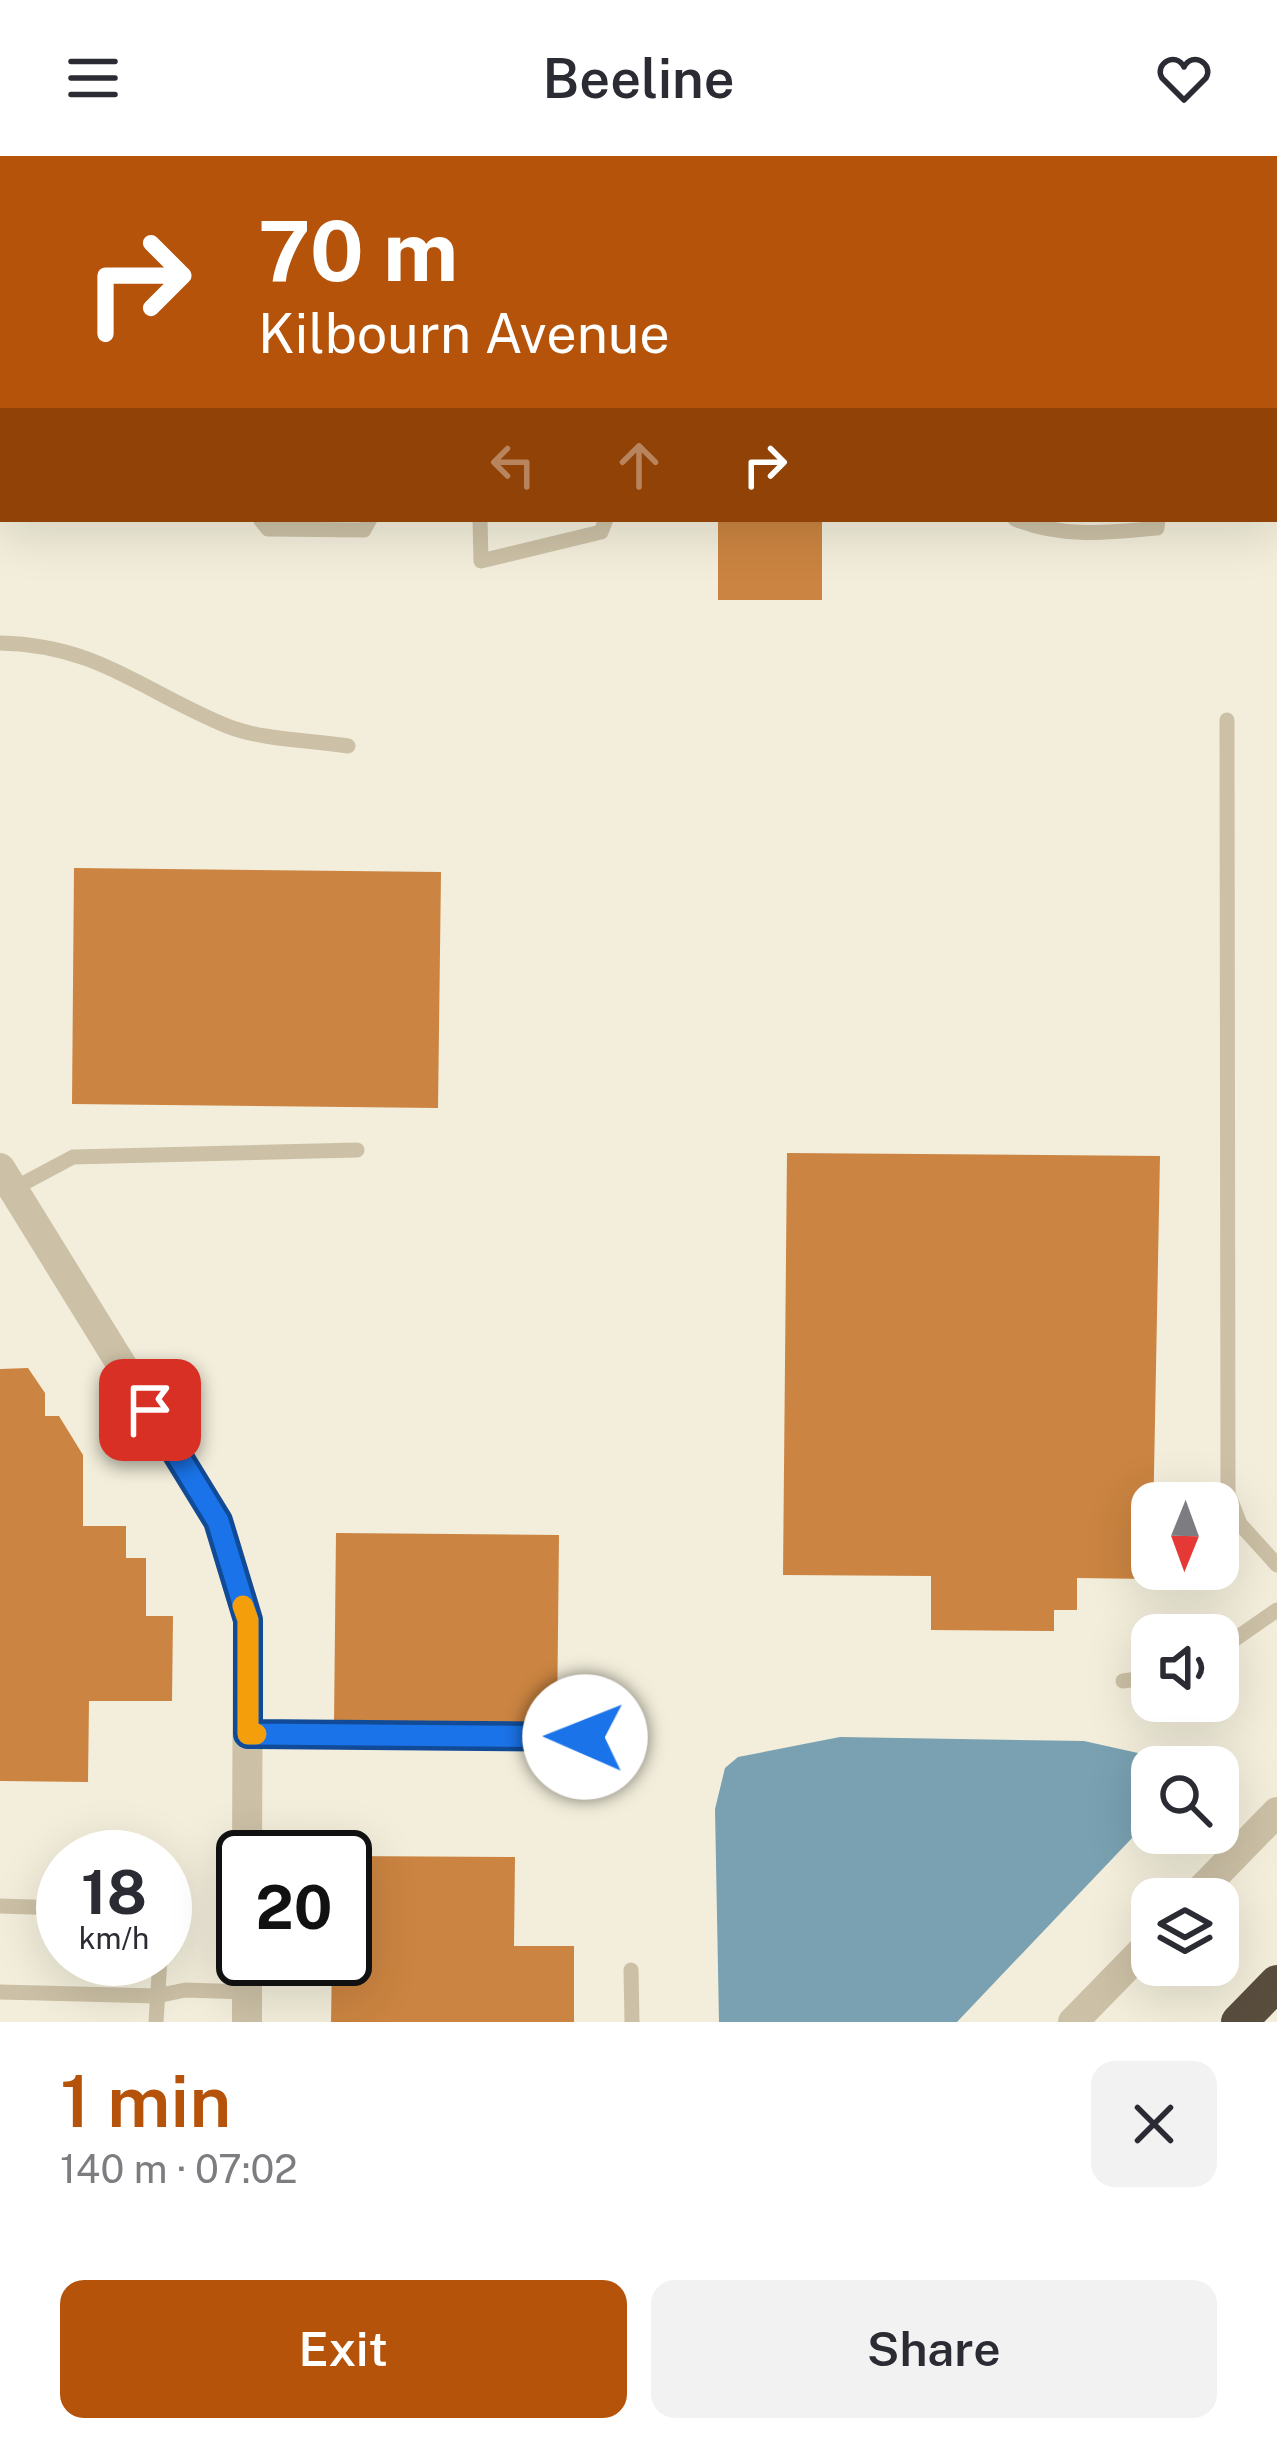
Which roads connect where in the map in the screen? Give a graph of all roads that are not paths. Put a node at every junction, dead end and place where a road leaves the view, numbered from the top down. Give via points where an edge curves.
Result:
1 (262, 522) edge
2 (368, 522) edge
3 (480, 522) edge
4 (605, 522) edge
5 (1022, 522) edge
6 (1158, 522) edge
7 (0, 643) edge
8 (1227, 720) dead end
9 (348, 746) dead end
10 (357, 1150) dead end
11 (6, 1178) edge
12 (1277, 1565) edge
13 (1277, 1610) edge
14 (1239, 1637) edge
15 (1131, 1680) edge
16 (1123, 1681) dead end
17 (248, 1734) junction
18 (585, 1737) dead end
19 (1277, 1812) edge
20 (247, 1830) edge
21 (1213, 1878) edge
22 (0, 1906) edge
23 (36, 1908) edge
24 (1131, 1963) edge
25 (632, 1970) dead end
26 (1277, 1983) edge
27 (158, 1986) edge
28 (0, 1992) edge
29 (157, 1996) junction
30 (247, 2007) edge
31 (156, 2022) edge
32 (632, 2022) edge
33 (1073, 2022) edge
34 (1239, 2022) edge

1 - 2 lane via 268,530 364,530
3 - 4 lane via 481,562 601,532
5 - 6 lane via 1106,533
7 - 9 lane via 106,663 230,728
8 - 12 lane via 1228,1493 1240,1524
10 - 11 lane via 73,1157
11 - 17 street via 218,1521 248,1620
13 - 14 lane
15 - 16 lane
17 - 18 lane
17 - 20 street
19 - 21 street
22 - 23 lane
24 - 33 street
25 - 32 lane
26 - 34 highway
27 - 29 lane
28 - 29 lane
29 - 30 lane via 185,1990
29 - 31 lane

